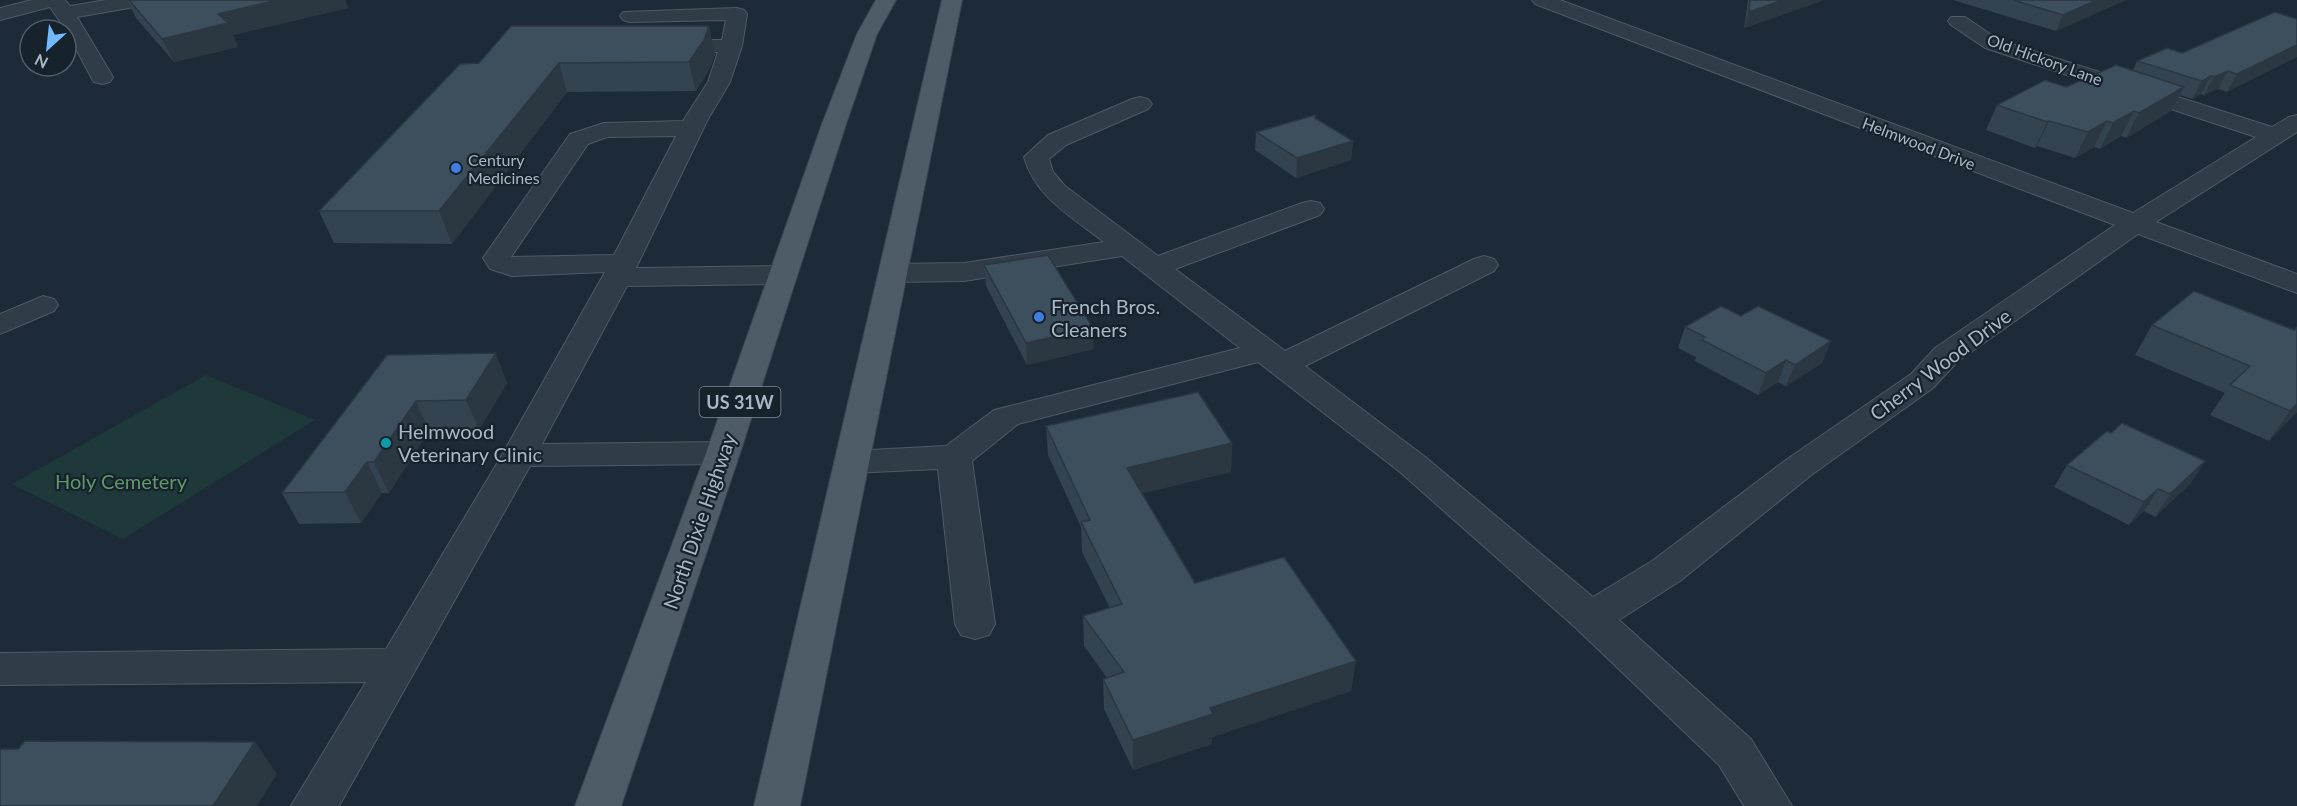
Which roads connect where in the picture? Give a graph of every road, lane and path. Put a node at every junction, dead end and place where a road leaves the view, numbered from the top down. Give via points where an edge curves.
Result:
1 (140, 0) edge
2 (886, 0) edge
3 (952, 0) edge
4 (1542, 0) edge
5 (58, 4) edge
6 (0, 14) edge
7 (630, 16) dead end
8 (1958, 21) dead end
9 (650, 46) edge
10 (731, 46) junction
11 (102, 77) dead end
12 (1140, 104) dead end
13 (692, 128) junction
14 (2285, 129) edge
15 (1311, 209) dead end
16 (2134, 224) junction
17 (1141, 257) junction
18 (1484, 265) dead end
19 (620, 270) junction
20 (892, 273) junction
21 (783, 275) junction
22 (2297, 284) edge
23 (43, 305) dead end
24 (0, 325) edge
25 (1272, 358) junction
26 (723, 453) junction
27 (519, 455) junction
28 (954, 457) junction
29 (851, 462) junction
30 (1591, 618) junction
31 (975, 624) dead end
32 (398, 665) junction
33 (0, 669) edge
34 (314, 806) edge
35 (598, 806) edge
36 (777, 806) edge
37 (1769, 806) edge

1 - 5 street
2 - 21 main road, North Dixie Highway / US 31W via 867,34
3 - 20 main road
4 - 16 street, Helmwood Drive
5 - 6 street
5 - 11 street
7 - 10 street via 737,14
8 - 14 street, Old Hickory Lane via 1992,44
9 - 10 street
10 - 13 street via 719,82
12 - 17 street via 1057,140 1036,157 1041,173 1056,192
13 - 19 street
13 - 19 street via 603,130 579,139 496,258 512,267
14 - 16 street, Cherry Wood Drive
15 - 17 street
16 - 22 street, Helmwood Drive
16 - 30 street, Cherry Wood Drive via 1946,355 1922,381 1798,468 1666,571
17 - 20 street via 964,272
17 - 25 street
18 - 25 street
19 - 21 street
19 - 27 street
20 - 29 main road
21 - 26 main road, North Dixie Highway / US 31W
23 - 24 street
25 - 28 street via 1006,417
25 - 30 street via 1412,464
26 - 27 street
26 - 35 main road, North Dixie Highway / US 31W
27 - 32 street
28 - 29 street
28 - 31 street
29 - 36 main road
30 - 37 street via 1735,752
32 - 33 street
32 - 34 street

